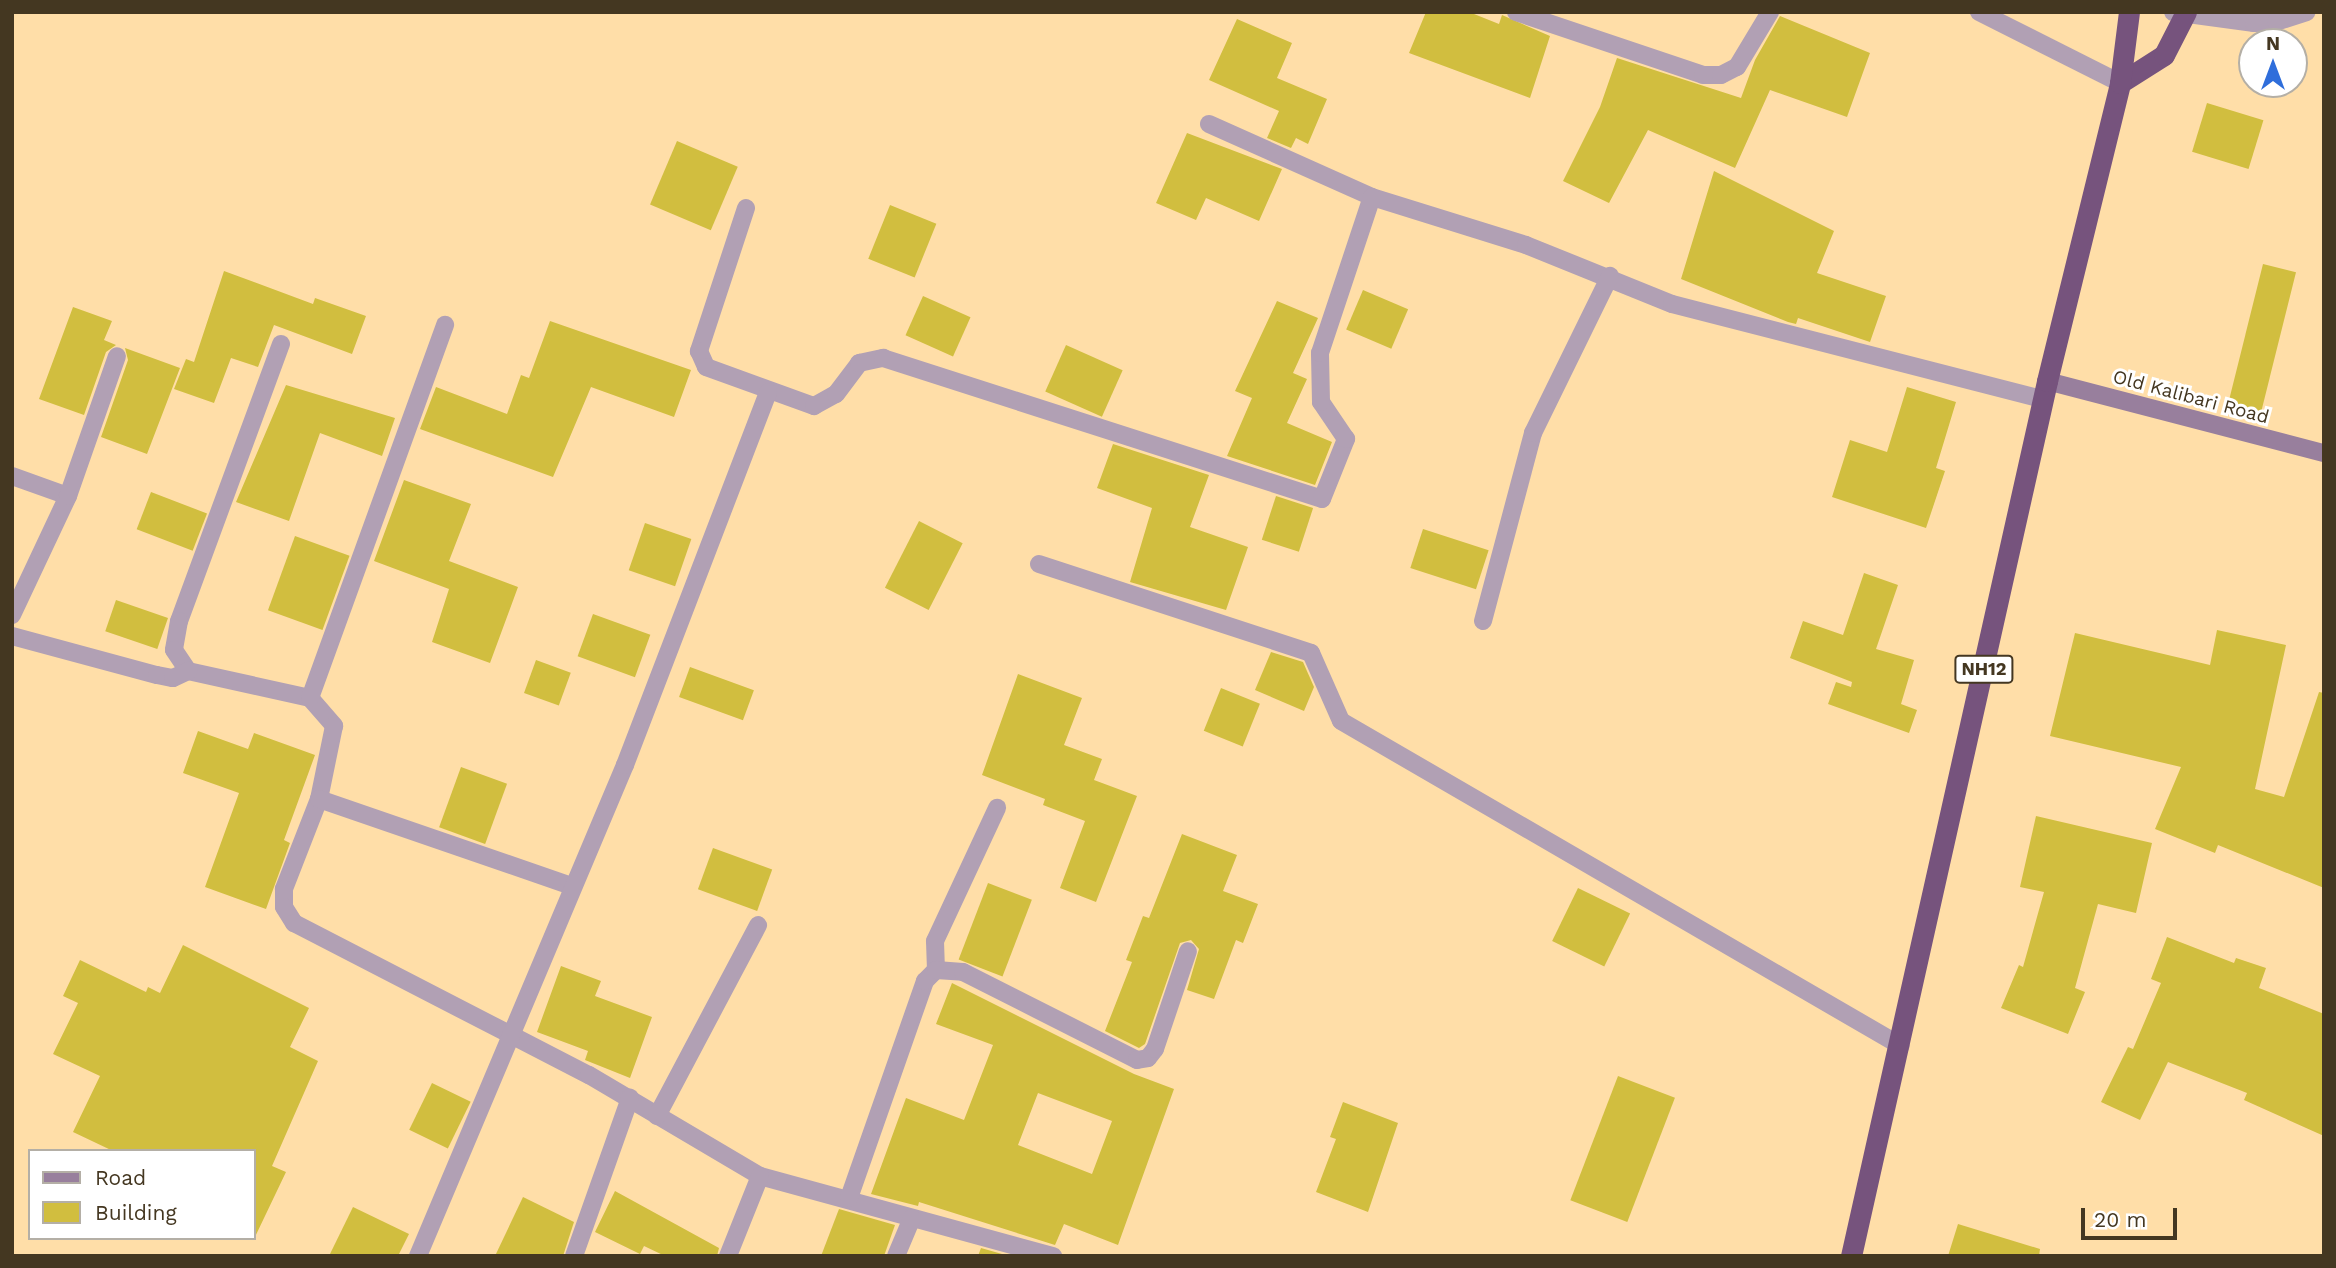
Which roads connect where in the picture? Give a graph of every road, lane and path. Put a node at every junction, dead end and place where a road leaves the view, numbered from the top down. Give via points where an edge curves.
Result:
1 (1516, 12) edge
2 (1770, 12) edge
3 (1979, 12) edge
4 (2129, 12) edge
5 (2306, 12) edge
6 (2181, 13) edge
7 (2120, 83) junction
8 (1209, 124) dead end
9 (1373, 197) junction
10 (746, 208) dead end
11 (1610, 276) junction
12 (445, 325) dead end
13 (281, 344) dead end
14 (117, 356) dead end
15 (2045, 390) junction
16 (768, 392) junction
17 (2324, 453) edge
18 (12, 476) edge
19 (68, 496) junction
20 (1040, 564) dead end
21 (12, 615) edge
22 (1483, 621) dead end
23 (12, 636) edge
24 (188, 671) junction
25 (310, 698) junction
26 (319, 799) junction
27 (997, 808) dead end
28 (571, 886) junction
29 (758, 925) dead end
30 (1188, 951) dead end
31 (936, 970) junction
32 (515, 1035) junction
33 (1901, 1046) junction
34 (630, 1098) junction
35 (657, 1116) junction
36 (760, 1176) junction
37 (849, 1198) junction
38 (912, 1218) junction
39 (1046, 1255) edge
40 (418, 1256) edge
41 (574, 1256) edge
42 (728, 1256) edge
43 (896, 1256) edge
44 (1851, 1256) edge

1 - 2 street via 1703,75 1721,75 1737,68
3 - 7 street
4 - 7 highway, NH12
5 - 6 street via 2255,23
6 - 7 highway via 2164,55
7 - 15 highway, NH12
8 - 9 street
9 - 11 street
9 - 16 street via 1320,353 1321,402 1346,439 1322,499 883,358 859,363 825,402 801,403
10 - 16 street via 700,360 706,367
11 - 15 street via 1672,304
11 - 22 street via 1533,433
12 - 25 street
13 - 24 street via 175,635 174,650
14 - 19 street
15 - 17 street, Old Kalibari Road
15 - 33 highway, NH12
16 - 28 street via 640,726
18 - 19 street
19 - 21 street
20 - 33 street via 1311,653 1340,721
23 - 24 street via 173,678
24 - 25 street
25 - 26 street via 334,726
26 - 28 street
26 - 32 street via 284,889 284,907 293,923
27 - 31 street via 935,941
28 - 32 street
29 - 35 street
30 - 31 street via 1155,1049 1148,1058 1137,1060 963,972
31 - 37 street via 925,981
32 - 34 street
32 - 40 street
33 - 44 highway, NH12
34 - 35 street
34 - 41 street
35 - 36 street
36 - 37 street
36 - 42 street
37 - 38 street
38 - 39 street
38 - 43 street

